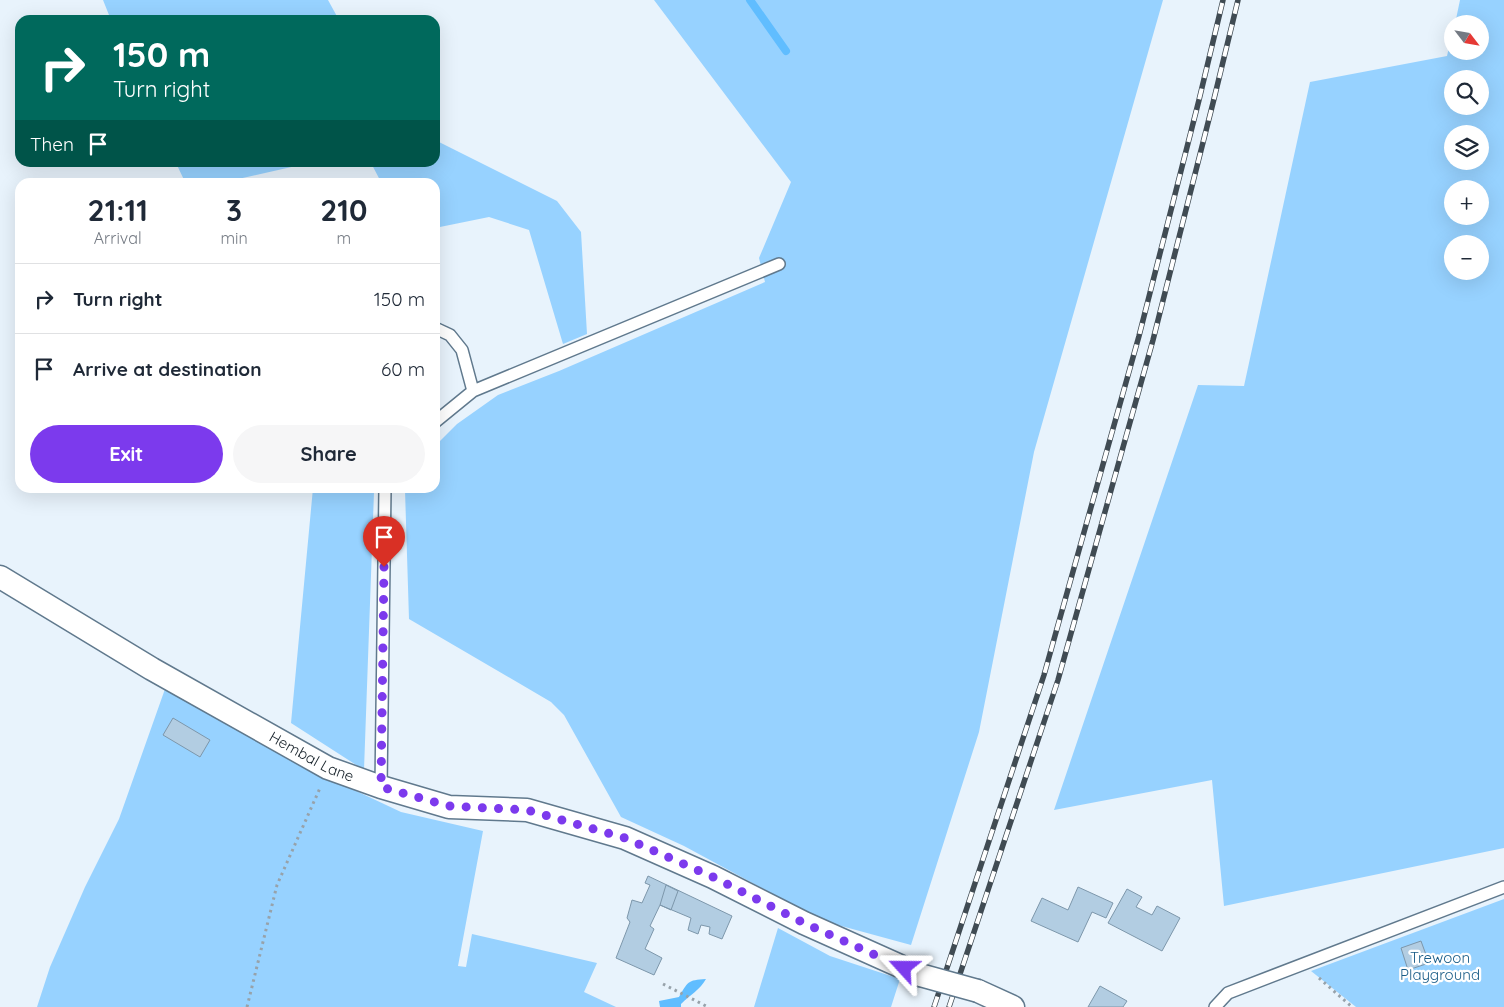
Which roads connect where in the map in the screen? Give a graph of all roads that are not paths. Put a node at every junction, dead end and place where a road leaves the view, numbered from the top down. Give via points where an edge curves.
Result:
1 (779, 264) dead end
2 (440, 330) edge
3 (473, 391) junction
4 (440, 418) edge
5 (385, 493) edge
6 (0, 577) edge
7 (381, 787) junction
8 (1504, 888) edge
9 (1012, 1007) edge
10 (1215, 1007) edge

1 - 3 lane
2 - 3 lane via 450,335 462,350
3 - 4 lane
5 - 7 lane
6 - 7 street, Hembal Lane via 152,669 328,768
7 - 9 street, Hembal Lane, bridge via 449,806 527,810 625,838 920,975 978,991
8 - 10 lane via 1228,993

